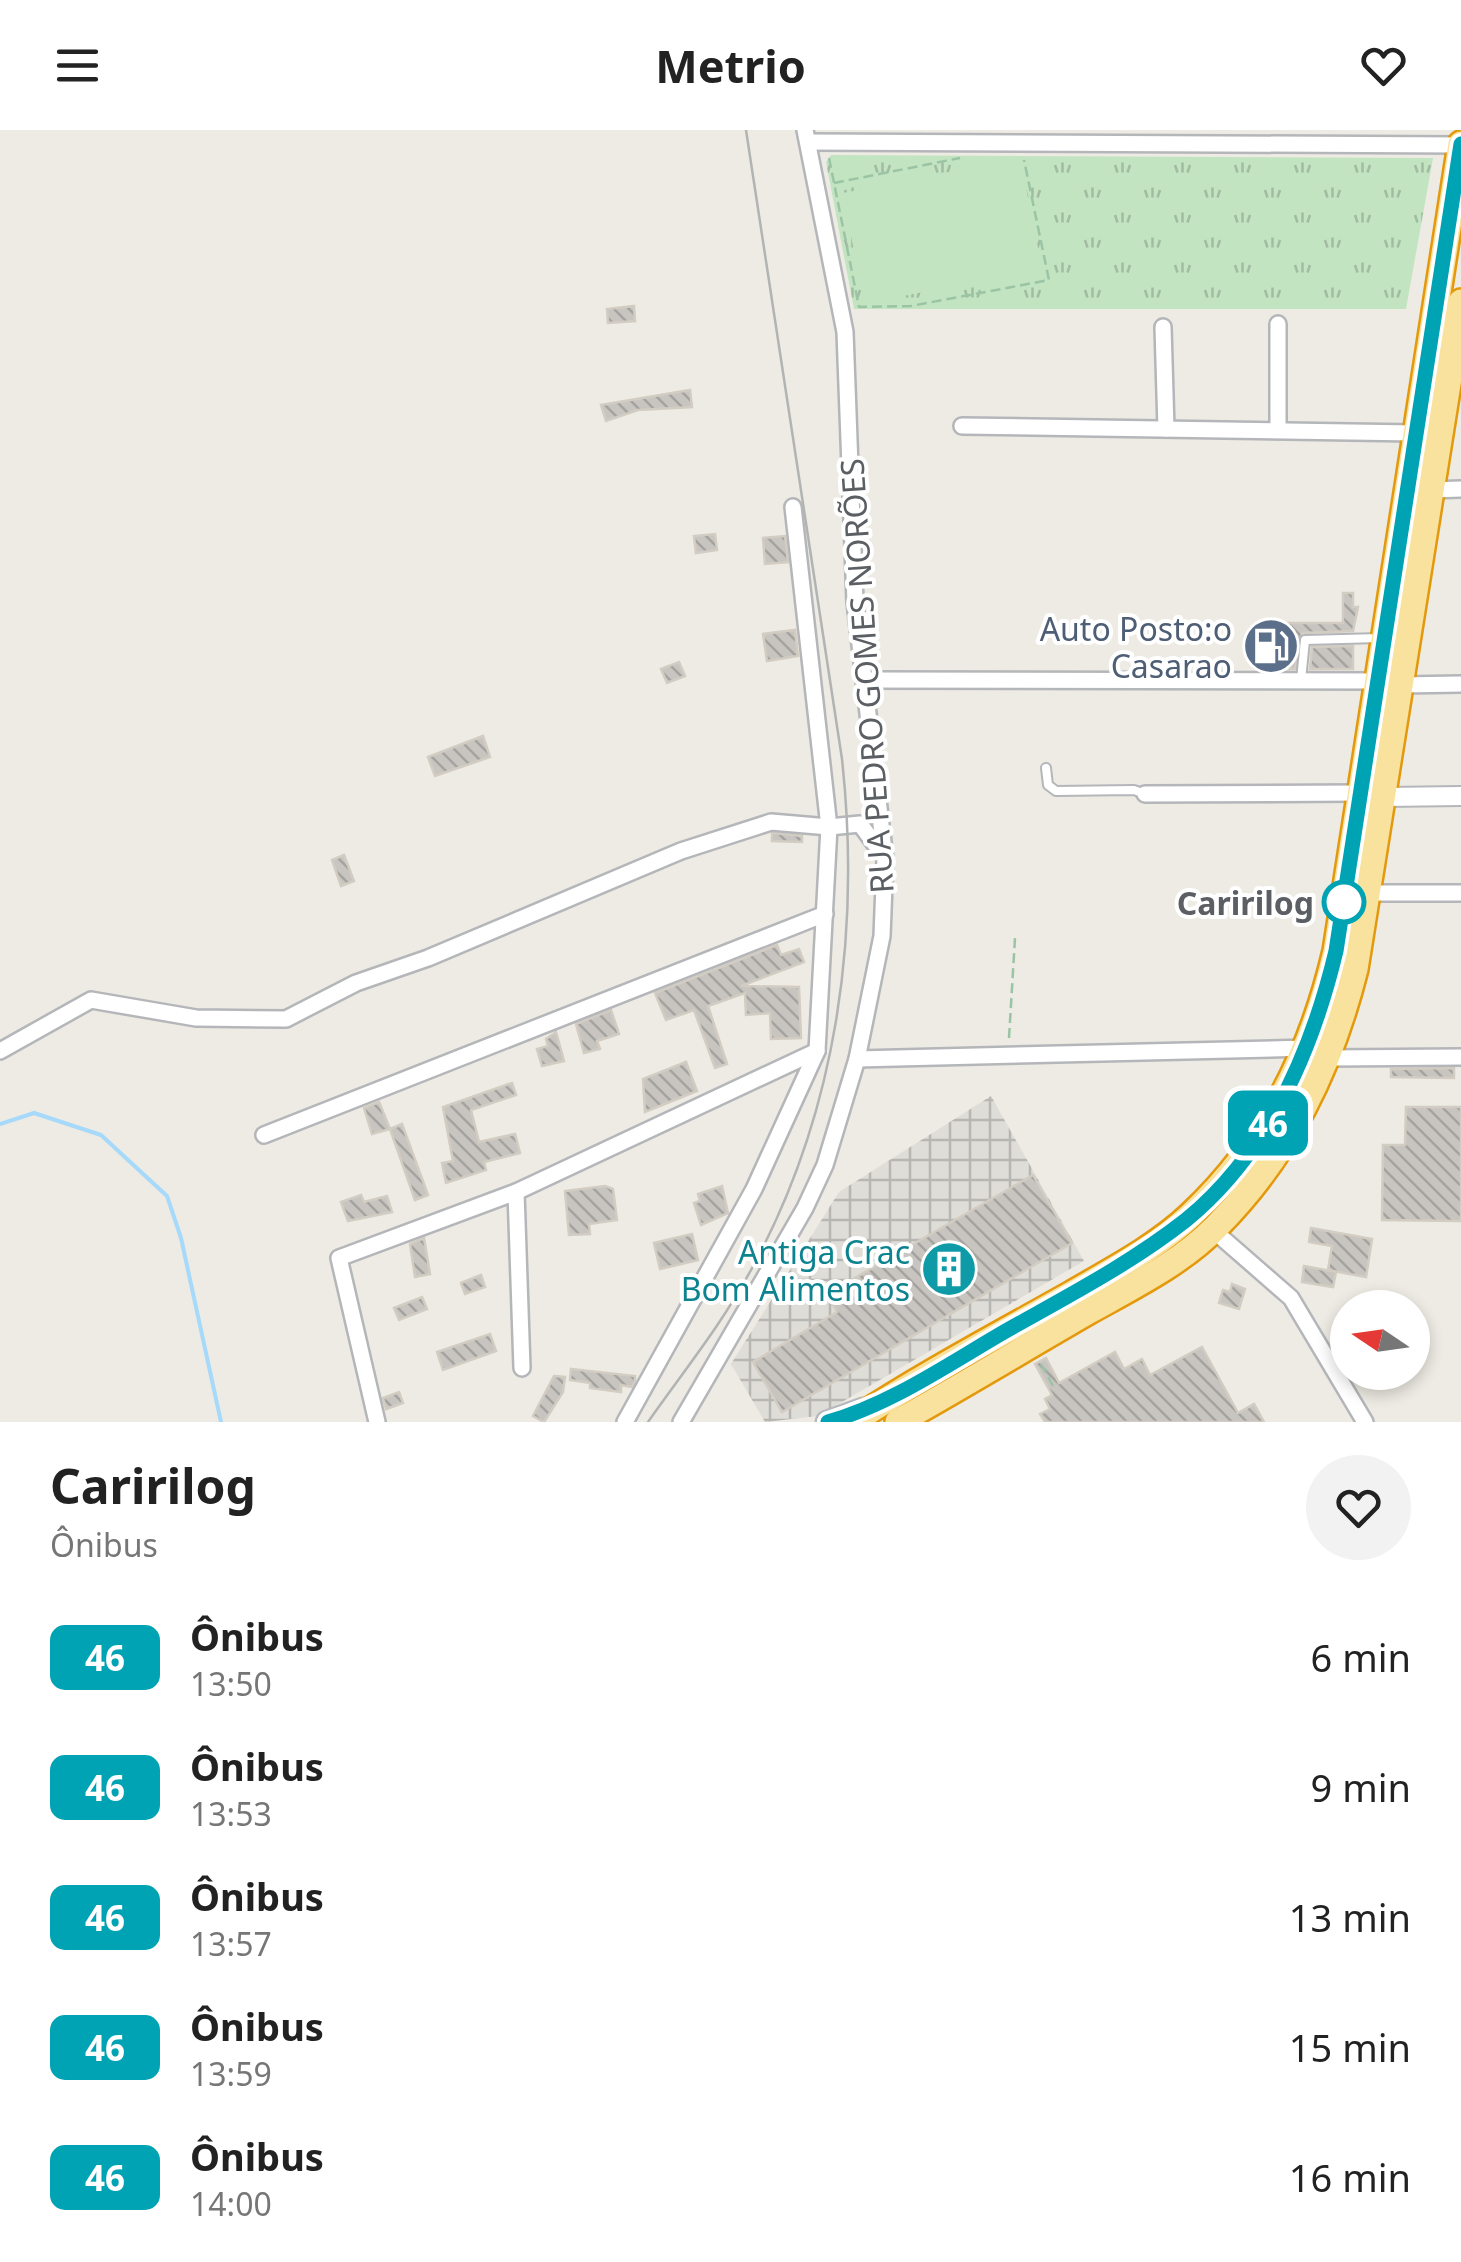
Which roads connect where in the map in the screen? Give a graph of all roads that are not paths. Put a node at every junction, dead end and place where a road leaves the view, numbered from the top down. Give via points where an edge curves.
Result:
1 (807, 136) edge
2 (974, 142) edge
3 (1461, 145) edge
4 (1461, 302) edge
5 (1278, 324) dead end
6 (1163, 327) dead end
7 (962, 426) dead end
8 (1166, 428) junction
9 (1278, 428) junction
10 (1416, 433) junction
11 (1461, 489) edge
12 (1430, 490) junction
13 (793, 507) dead end
14 (1384, 638) junction
15 (864, 680) junction
16 (1301, 680) junction
17 (1390, 683) junction
18 (1461, 684) edge
19 (1046, 768) dead end
20 (876, 778) junction
21 (1145, 794) joint
22 (1373, 795) junction
23 (1461, 796) edge
24 (860, 824) junction
25 (828, 827) junction
26 (884, 858) junction
27 (1370, 893) junction
28 (1461, 893) edge
29 (825, 914) junction
30 (0, 1051) edge
31 (817, 1051) junction
32 (1319, 1053) junction
33 (1461, 1058) edge
34 (857, 1059) junction
35 (264, 1135) dead end
36 (516, 1192) junction
37 (1214, 1230) junction
38 (522, 1368) dead end
39 (891, 1411) edge
40 (934, 1412) edge
41 (377, 1422) edge
42 (625, 1422) edge
43 (681, 1422) edge
44 (828, 1422) edge
45 (852, 1422) edge
46 (1365, 1422) edge

1 - 2 street via 826,142
1 - 15 street, RUA PEDRO GOMES NORÕES via 845,332 854,602
2 - 3 street
3 - 10 highway
4 - 12 highway
5 - 9 street
6 - 8 street
7 - 8 street
8 - 9 street
9 - 10 street
10 - 14 highway
11 - 12 street
12 - 17 highway
13 - 25 street
14 - 16 lane via 1309,638 1301,649
14 - 17 highway
15 - 16 street
15 - 20 street, RUA PEDRO GOMES NORÕES
16 - 17 street
17 - 18 street
17 - 22 highway
19 - 21 lane via 1056,791
20 - 24 street
20 - 26 street, RUA PEDRO GOMES NORÕES
21 - 22 street
22 - 23 street
22 - 27 highway
22 - 32 highway
24 - 25 street
24 - 26 street
25 - 29 street
25 - 30 street via 771,822 681,851 356,982 286,1019 196,1018 91,1000
26 - 34 street, RUA PEDRO GOMES NORÕES via 877,973
27 - 28 street
27 - 32 highway via 1351,985
29 - 31 street
29 - 35 street
31 - 36 street
31 - 42 street via 754,1189
32 - 33 street
32 - 34 street
32 - 37 highway via 1273,1160
32 - 39 highway via 1244,1158 1189,1217
34 - 43 street, RUA PEDRO GOMES NORÕES via 805,1208
36 - 38 street
36 - 41 street via 340,1258
37 - 40 highway via 1147,1283
37 - 46 street via 1290,1298
39 - 40 highway
39 - 44 main road
39 - 45 highway

